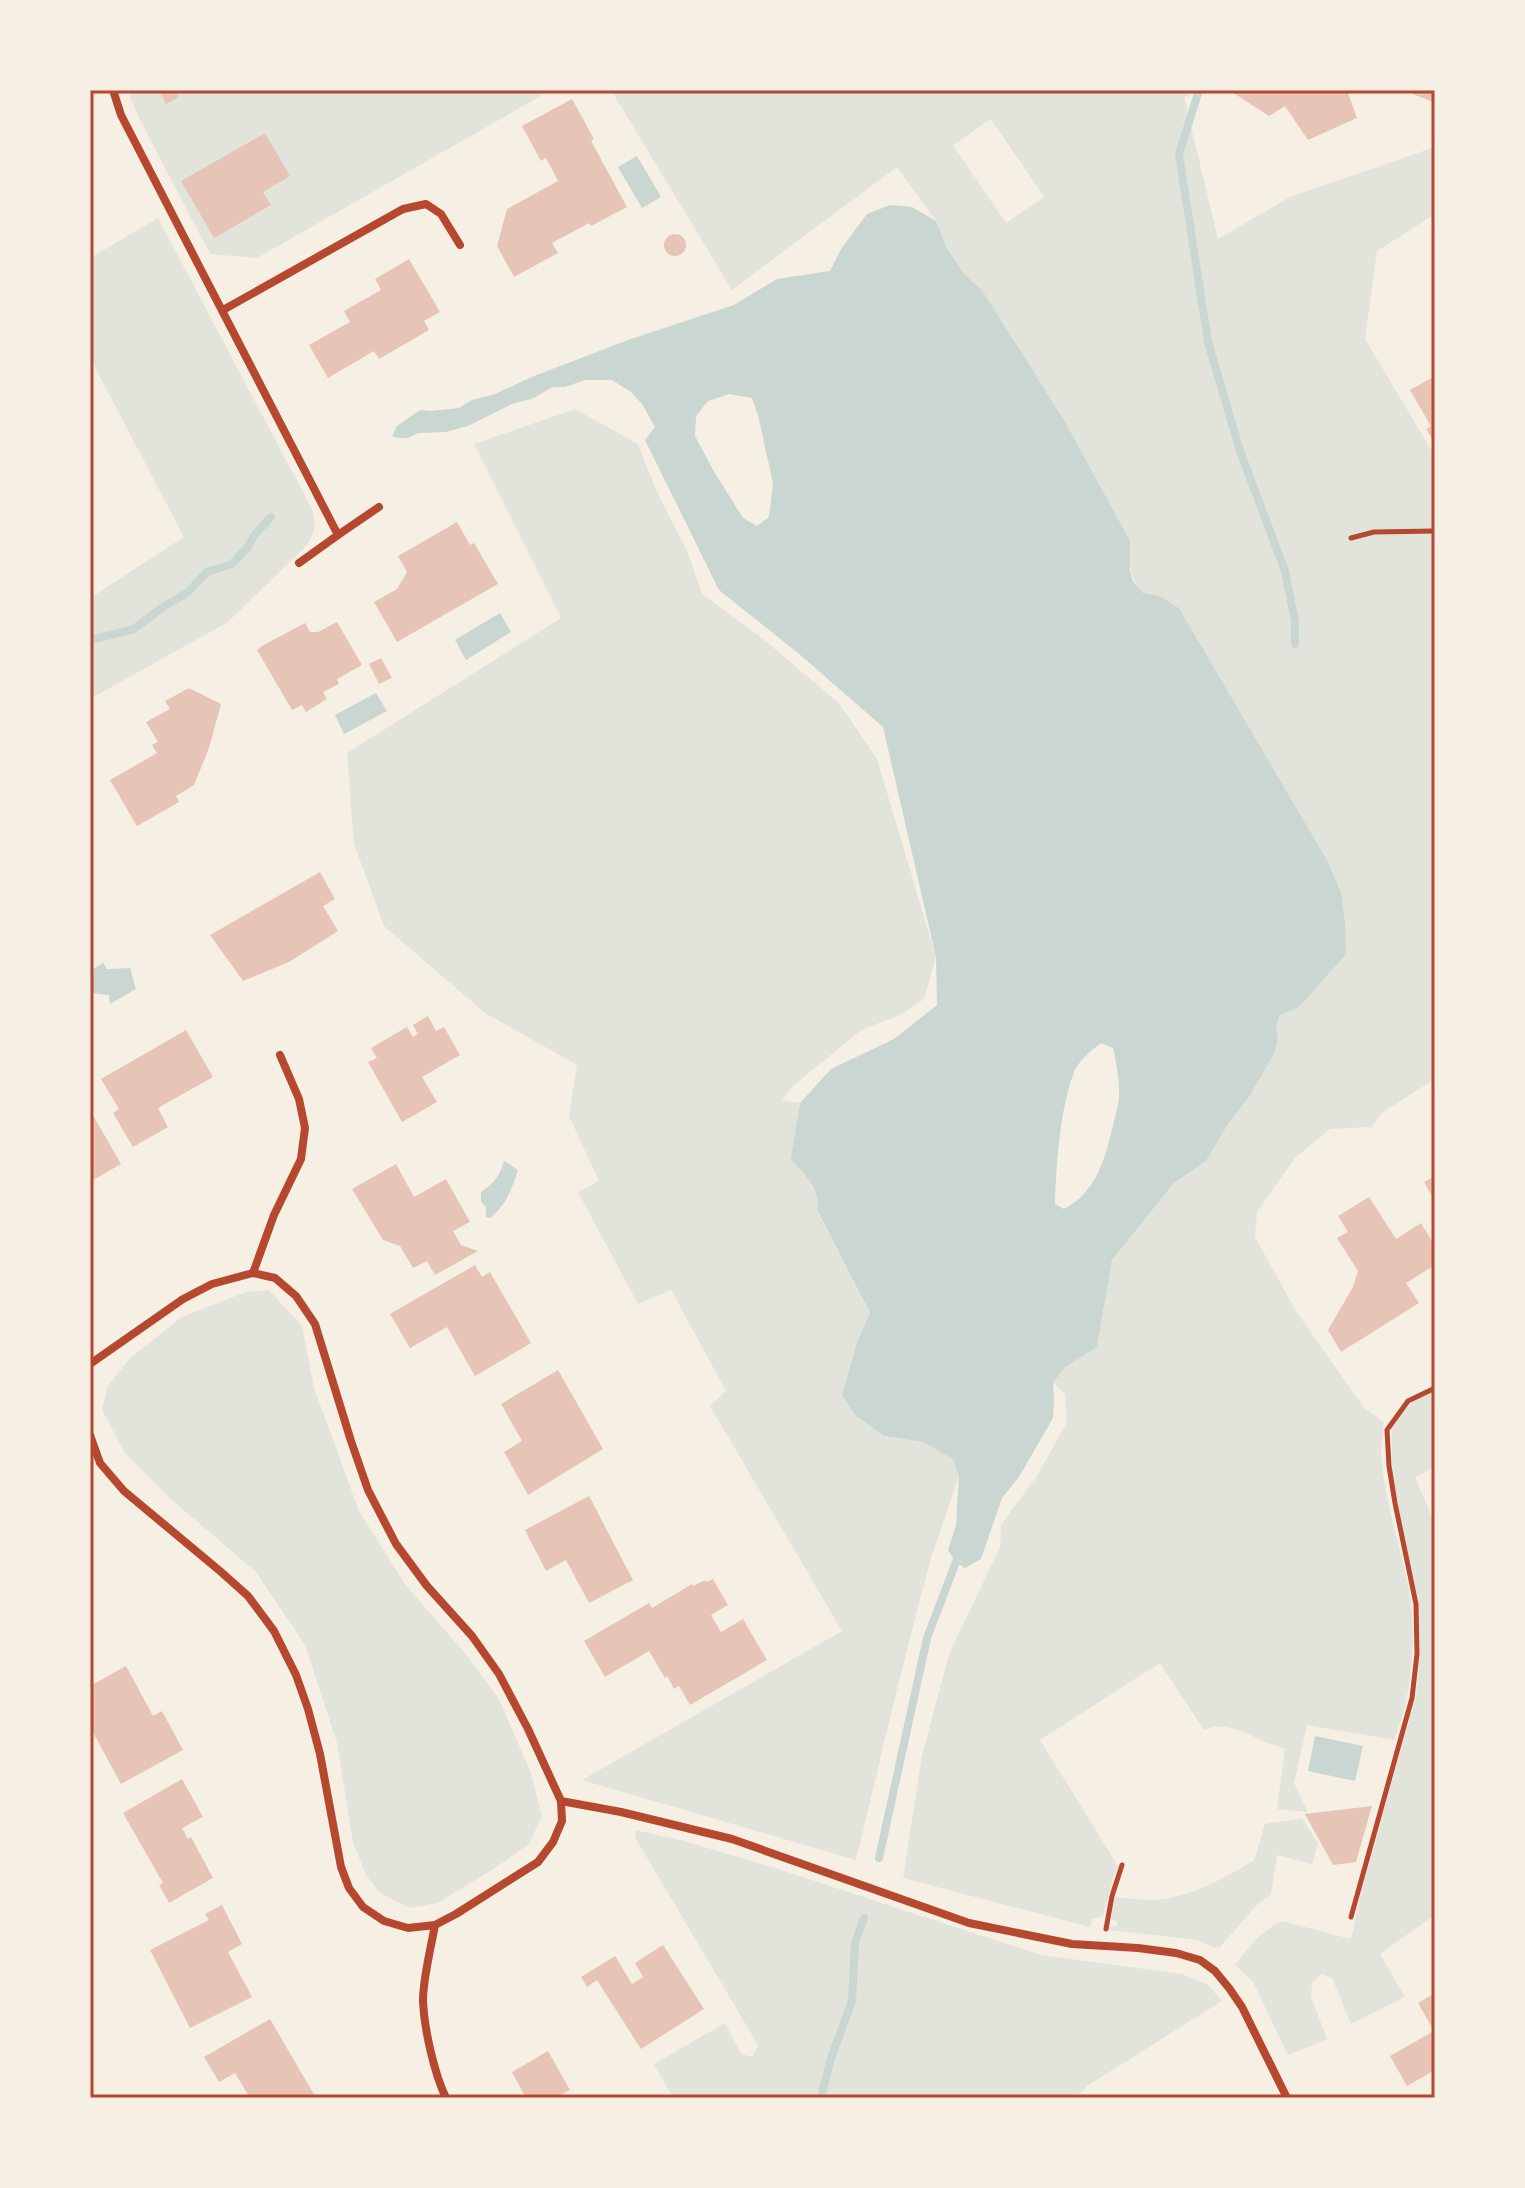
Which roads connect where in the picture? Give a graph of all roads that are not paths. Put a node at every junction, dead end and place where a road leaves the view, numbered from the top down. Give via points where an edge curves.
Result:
1 (113, 90) edge
2 (460, 245) dead end
3 (223, 310) junction
4 (379, 507) dead end
5 (338, 535) junction
6 (299, 563) dead end
7 (280, 1055) dead end
8 (253, 1273) junction
9 (90, 1364) edge
10 (90, 1435) edge
11 (561, 1801) junction
12 (435, 1925) junction
13 (446, 2098) edge
14 (1287, 2098) edge

1 - 3 street via 121,115
2 - 3 street via 441,214 426,204 403,209
3 - 5 street
4 - 5 street
5 - 6 street
7 - 8 street via 305,1128 301,1159
8 - 9 street via 183,1299
8 - 11 street via 275,1278 296,1296 315,1324 364,1477 396,1544 499,1674
10 - 12 street via 100,1463 124,1491 248,1596 274,1631 308,1709 349,1888 363,1907 384,1921 408,1928
11 - 12 street via 562,1821 538,1862
11 - 14 street via 732,1839 969,1923 1072,1944 1200,1960 1242,2007
12 - 13 street via 423,1999

